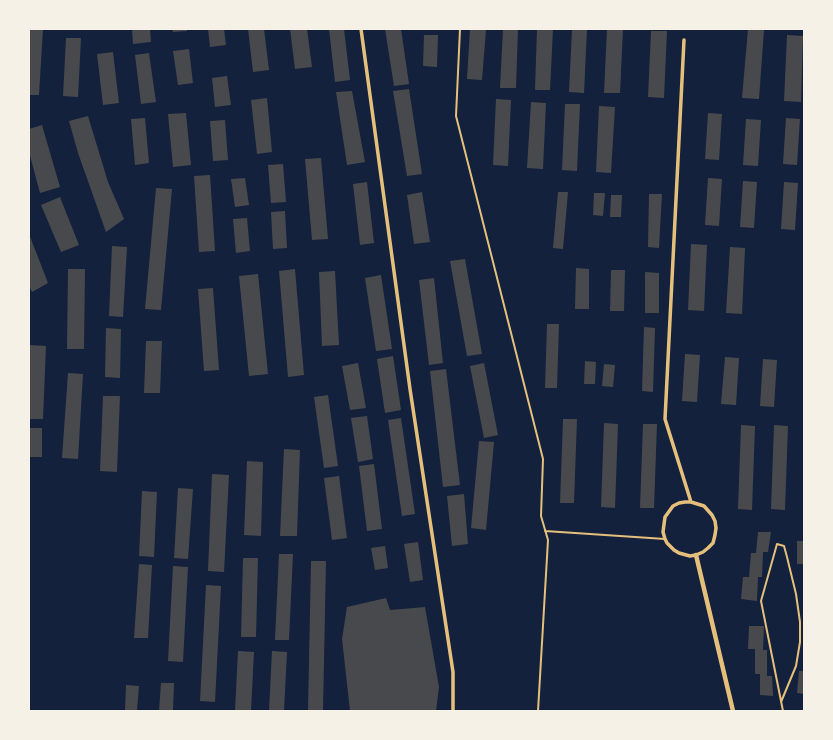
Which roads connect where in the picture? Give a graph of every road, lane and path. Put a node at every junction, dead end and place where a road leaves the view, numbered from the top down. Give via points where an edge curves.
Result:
1 (361, 29) edge
2 (460, 29) edge
3 (684, 40) dead end
4 (691, 502) junction
5 (546, 531) junction
6 (665, 539) junction
7 (696, 555) junction
8 (800, 622) junction
9 (804, 622) edge
10 (781, 702) junction
11 (453, 711) edge
12 (538, 711) edge
13 (733, 711) edge
14 (783, 711) edge

1 - 11 street via 410,389 453,672
2 - 5 lane via 456,116 543,458 541,516
3 - 4 street via 665,419
4 - 6 street via 673,506 668,511 664,525
4 - 7 street via 704,506 712,515 716,528 713,543
5 - 6 lane
5 - 12 lane via 548,540
6 - 7 street via 679,553
7 - 13 street
8 - 9 lane
8 - 10 lane via 796,666
8 - 10 lane via 786,551 784,546 777,544 760,601
10 - 14 lane

